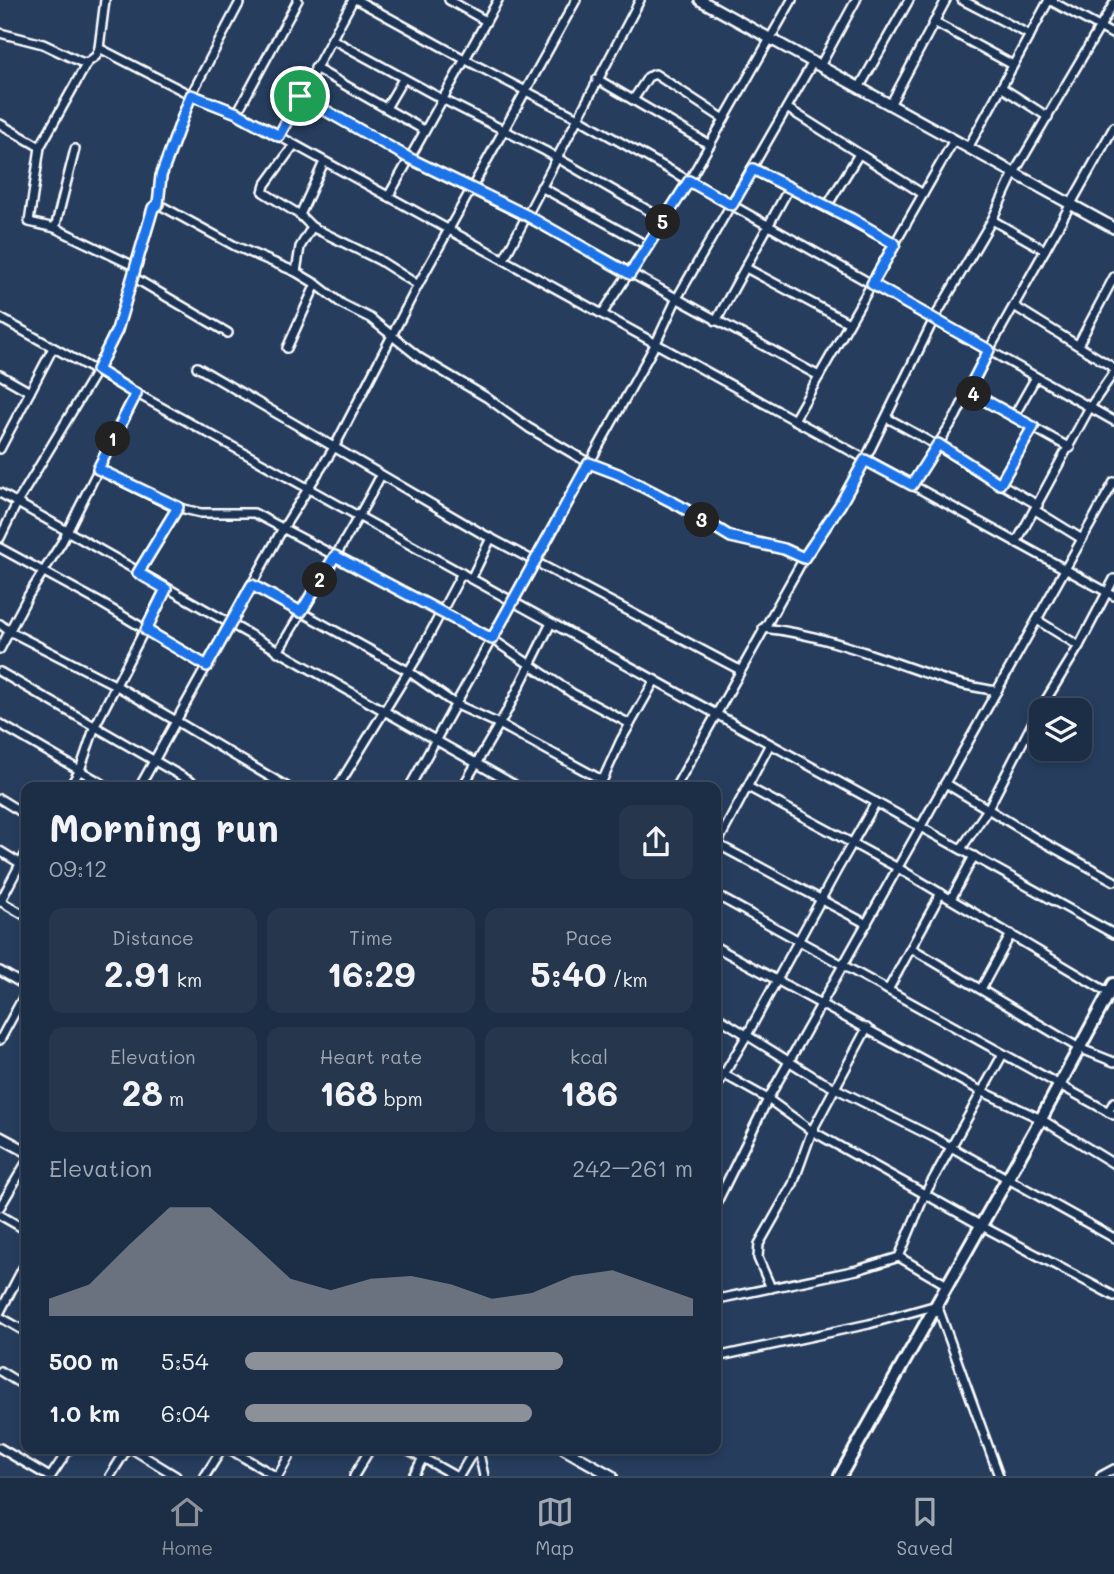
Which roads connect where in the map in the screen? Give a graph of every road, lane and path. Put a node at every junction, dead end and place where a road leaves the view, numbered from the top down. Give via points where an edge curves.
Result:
1 (104, 0) edge
2 (241, 0) edge
3 (298, 0) edge
4 (355, 0) edge
5 (449, 0) edge
6 (498, 0) edge
7 (576, 0) edge
8 (640, 0) edge
9 (700, 0) edge
10 (792, 0) edge
11 (856, 0) edge
12 (909, 0) edge
13 (946, 0) edge
14 (962, 0) edge
15 (1049, 0) edge
16 (1114, 3) edge
17 (486, 21) junction
18 (934, 22) junction
19 (1101, 28) junction
20 (0, 33) edge
21 (1030, 35) junction
22 (1114, 35) edge
23 (332, 39) junction
24 (770, 39) junction
25 (99, 48) junction
26 (464, 60) junction
27 (87, 63) junction
28 (816, 64) junction
29 (1013, 65) junction
30 (315, 68) junction
31 (403, 79) junction
32 (597, 79) junction
33 (1001, 87) junction
34 (859, 88) junction
35 (526, 90) junction
36 (191, 95) junction
37 (300, 96) junction
38 (442, 99) junction
39 (633, 100) junction
40 (890, 105) junction
41 (386, 108) junction
42 (787, 108) junction
43 (237, 113) junction
44 (576, 117) junction
45 (1048, 117) junction
46 (724, 119) junction
47 (0, 124) edge
48 (1114, 127) edge
49 (424, 131) junction
50 (504, 131) junction
51 (279, 136) junction
52 (954, 140) junction
53 (294, 145) junction
54 (710, 145) junction
55 (40, 148) junction
56 (968, 148) junction
57 (75, 149) dead end
58 (859, 154) junction
59 (556, 157) junction
60 (409, 158) junction
61 (324, 162) junction
62 (753, 169) junction
63 (1014, 173) junction
64 (689, 181) junction
65 (541, 187) junction
66 (789, 188) junction
67 (471, 189) junction
68 (923, 194) junction
69 (388, 197) junction
70 (158, 204) junction
71 (732, 205) junction
72 (1071, 205) junction
73 (827, 206) junction
74 (300, 215) junction
75 (526, 215) junction
76 (665, 219) junction
77 (992, 219) junction
78 (768, 225) junction
79 (312, 227) junction
80 (55, 228) junction
81 (1114, 228) edge
82 (449, 229) junction
83 (895, 244) junction
84 (648, 246) junction
85 (1045, 250) junction
86 (504, 259) junction
87 (136, 267) junction
88 (746, 268) junction
89 (296, 272) junction
90 (630, 274) junction
91 (1114, 277) edge
92 (133, 278) junction
93 (316, 284) junction
94 (872, 284) junction
95 (418, 285) junction
96 (676, 300) junction
97 (1014, 306) junction
98 (602, 314) junction
99 (0, 318) edge
100 (933, 319) junction
101 (716, 321) junction
102 (849, 323) junction
103 (229, 333) dead end
104 (393, 335) junction
105 (656, 343) junction
106 (1078, 345) junction
107 (53, 348) junction
108 (287, 348) dead end
109 (989, 350) junction
110 (197, 367) dead end
111 (97, 370) junction
112 (1114, 370) edge
113 (0, 375) edge
114 (819, 376) junction
115 (1036, 377) junction
116 (968, 391) junction
117 (30, 392) junction
118 (136, 394) junction
119 (1090, 407) junction
120 (1014, 416) junction
121 (887, 418) junction
122 (794, 420) junction
123 (1114, 421) edge
124 (1033, 427) junction
125 (938, 444) junction
126 (335, 446) junction
127 (1070, 448) junction
128 (0, 449) edge
129 (865, 460) junction
130 (589, 463) junction
131 (98, 469) junction
132 (381, 475) junction
133 (1114, 482) edge
134 (1000, 484) junction
135 (912, 485) junction
136 (309, 488) junction
137 (0, 493) edge
138 (17, 503) junction
139 (178, 507) junction
140 (1037, 507) junction
141 (360, 517) junction
142 (282, 530) junction
143 (67, 533) junction
144 (0, 538) edge
145 (491, 538) junction
146 (1082, 539) junction
147 (1016, 543) junction
148 (0, 548) edge
149 (335, 556) junction
150 (804, 558) junction
151 (535, 561) junction
152 (1065, 570) junction
153 (43, 572) junction
154 (138, 573) junction
155 (462, 573) junction
156 (471, 579) junction
157 (1114, 579) edge
158 (252, 585) junction
159 (166, 589) junction
160 (1106, 591) junction
161 (1114, 596) edge
162 (512, 601) junction
163 (301, 612) junction
164 (440, 612) junction
165 (1037, 620) junction
166 (551, 623) junction
167 (0, 624) edge
168 (230, 624) junction
169 (763, 628) junction
170 (146, 630) junction
171 (9, 631) junction
172 (492, 639) junction
173 (1079, 646) junction
174 (0, 649) edge
175 (278, 652) junction
176 (530, 664) junction
177 (207, 666) junction
178 (740, 670) junction
179 (408, 671) junction
180 (0, 672) edge
181 (655, 680) junction
182 (117, 685) junction
183 (997, 691) junction
184 (455, 704) junction
185 (382, 711) junction
186 (716, 714) junction
187 (176, 721) junction
188 (0, 724) edge
189 (499, 724) junction
190 (630, 724) junction
191 (95, 726) junction
192 (435, 740) junction
193 (770, 744) junction
194 (155, 761) junction
195 (476, 763) junction
196 (80, 770) junction
197 (73, 782) edge
198 (100, 782) edge
199 (143, 782) edge
200 (192, 782) edge
201 (279, 782) edge
202 (341, 782) edge
203 (412, 782) edge
204 (465, 782) edge
205 (509, 782) edge
206 (597, 782) edge
207 (601, 782) edge
208 (678, 782) edge
209 (946, 783) junction
210 (748, 787) junction
211 (0, 799) edge
212 (876, 802) junction
213 (988, 809) junction
214 (21, 812) edge
215 (921, 827) junction
216 (721, 836) edge
217 (852, 844) junction
218 (721, 848) edge
219 (961, 849) junction
220 (0, 851) edge
221 (974, 856) junction
222 (21, 864) edge
223 (21, 868) edge
224 (898, 868) junction
225 (1114, 881) edge
226 (941, 893) junction
227 (721, 898) edge
228 (951, 899) junction
229 (820, 901) junction
230 (0, 902) edge
231 (21, 913) edge
232 (867, 924) junction
233 (1011, 934) junction
234 (1114, 934) edge
235 (799, 941) junction
236 (911, 948) junction
237 (721, 950) edge
238 (843, 966) junction
239 (0, 971) edge
240 (776, 981) junction
241 (21, 983) edge
242 (1112, 988) edge
243 (981, 989) junction
244 (888, 990) junction
245 (21, 1001) edge
246 (822, 1004) junction
247 (721, 1019) edge
248 (867, 1028) junction
249 (747, 1035) junction
250 (0, 1040) edge
251 (1079, 1048) junction
252 (1003, 1054) junction
253 (790, 1061) junction
254 (1114, 1062) edge
255 (721, 1069) edge
256 (721, 1073) edge
257 (1059, 1085) junction
258 (836, 1088) junction
259 (982, 1092) junction
260 (768, 1099) junction
261 (1114, 1102) edge
262 (1111, 1113) edge
263 (1041, 1119) junction
264 (812, 1131) junction
265 (0, 1137) edge
266 (952, 1147) junction
267 (21, 1148) edge
268 (1114, 1164) edge
269 (21, 1171) edge
270 (1008, 1178) junction
271 (721, 1187) edge
272 (0, 1188) edge
273 (8, 1193) junction
274 (925, 1194) junction
275 (0, 1208) edge
276 (0, 1215) edge
277 (980, 1225) junction
278 (21, 1227) edge
279 (1114, 1238) edge
280 (899, 1257) junction
281 (21, 1272) edge
282 (947, 1285) junction
283 (771, 1287) junction
284 (721, 1296) edge
285 (1114, 1296) edge
286 (937, 1305) junction
287 (0, 1315) edge
288 (21, 1329) edge
289 (721, 1356) edge
290 (0, 1371) edge
291 (21, 1384) edge
292 (0, 1448) edge
293 (65, 1454) edge
294 (124, 1454) edge
295 (140, 1454) edge
296 (219, 1454) edge
297 (238, 1454) edge
298 (290, 1454) edge
299 (367, 1454) edge
300 (416, 1454) edge
301 (472, 1454) edge
302 (477, 1454) edge
303 (573, 1454) edge
304 (423, 1458) junction
305 (1114, 1469) edge
306 (50, 1476) edge
307 (110, 1476) edge
308 (176, 1476) edge
309 (205, 1476) edge
310 (277, 1476) edge
311 (354, 1476) edge
312 (412, 1476) edge
313 (457, 1476) edge
314 (484, 1476) edge
315 (612, 1476) edge
316 (840, 1476) edge
317 (999, 1476) edge
318 (1101, 1476) edge

1 - 25 street
2 - 36 street
3 - 43 street
4 - 23 street
4 - 26 street
5 - 17 street
6 - 17 street
7 - 35 street
8 - 32 street
9 - 24 street
10 - 24 street
11 - 28 street
12 - 34 street
13 - 18 street
14 - 21 street
15 - 19 street
15 - 21 street
16 - 19 street
17 - 26 street
18 - 29 street
18 - 40 street
19 - 22 street
19 - 45 street
20 - 27 street via 43,44
21 - 29 street
23 - 30 street
23 - 31 street
24 - 28 street
24 - 46 street
25 - 27 street
25 - 36 street
26 - 35 street
26 - 38 street
27 - 55 street
28 - 34 street
28 - 42 street
29 - 33 street
30 - 37 street
30 - 41 street
31 - 38 street
31 - 41 street
32 - 39 street
32 - 44 street
33 - 45 street
33 - 56 street
34 - 40 street
35 - 44 street
35 - 50 street
36 - 43 street
36 - 70 street via 161,176
37 - 51 street
37 - 60 street
38 - 49 street
38 - 50 street
39 - 46 street via 655,74
39 - 54 street
40 - 52 street
41 - 49 street
42 - 58 street
42 - 62 street
43 - 51 street
44 - 59 street
44 - 64 street
45 - 63 street
46 - 54 street
47 - 55 street
48 - 72 street
49 - 60 street
50 - 59 street
50 - 67 street
51 - 53 street
52 - 56 street
52 - 68 street
53 - 61 street
53 - 74 street via 263,192
54 - 64 street
55 - 80 street via 29,222
56 - 63 street
57 - 80 street
58 - 68 street
58 - 73 street
59 - 65 street
59 - 76 street
60 - 67 street
60 - 69 street
61 - 69 street
61 - 74 street
62 - 66 street
62 - 71 street
63 - 72 street
63 - 77 street
64 - 71 street
64 - 76 street
65 - 75 street
65 - 84 street
66 - 73 street
66 - 78 street
67 - 75 street
67 - 82 street
68 - 83 street
69 - 82 street
70 - 87 street
70 - 89 street via 235,246
71 - 78 street
71 - 96 street
72 - 81 street
72 - 85 street
73 - 83 street
74 - 79 street
75 - 86 street
75 - 90 street
76 - 84 street
77 - 85 street
77 - 100 street
78 - 88 street
78 - 94 street
79 - 89 street via 300,247
79 - 95 street
80 - 87 street
82 - 86 street
82 - 95 street
83 - 94 street
84 - 90 street
85 - 97 street
86 - 98 street
87 - 92 street
88 - 101 street
88 - 102 street
89 - 93 street
90 - 96 street
90 - 98 street
91 - 106 street
92 - 103 street
92 - 111 street via 117,330
93 - 104 street
93 - 108 street
94 - 100 street
94 - 102 street
95 - 104 street
96 - 101 street
96 - 105 street
97 - 106 street
97 - 109 street
98 - 105 street
99 - 107 street
100 - 109 street
100 - 121 street
101 - 114 street
102 - 114 street
104 - 126 street
104 - 130 street via 414,354
105 - 122 street
105 - 130 street
106 - 112 street
107 - 111 street
107 - 117 street
109 - 115 street
109 - 116 street
110 - 126 street
111 - 118 street
111 - 138 street
112 - 119 street
113 - 117 street
114 - 122 street
115 - 119 street
115 - 120 street
116 - 120 street
116 - 125 street
117 - 128 street
118 - 131 street
118 - 136 street
119 - 123 street
119 - 127 street
120 - 124 street
121 - 125 street
121 - 129 street
122 - 129 street
124 - 127 street
124 - 134 street
125 - 134 street
125 - 135 street
126 - 132 street
126 - 136 street
127 - 140 street
129 - 135 street
129 - 150 street
130 - 150 street via 631,480 731,537
130 - 151 street
131 - 139 street
131 - 143 street
132 - 141 street
132 - 145 street
133 - 146 street
134 - 140 street
135 - 147 street
136 - 141 street
136 - 142 street
137 - 138 street
138 - 143 street
138 - 144 street
139 - 142 street via 201,513 254,513
139 - 154 street
140 - 146 street
140 - 147 street
141 - 149 street
141 - 155 street
142 - 149 street
142 - 158 street
143 - 153 street
143 - 154 street
145 - 151 street
145 - 156 street
146 - 152 street
147 - 152 street
148 - 153 street
149 - 163 street
149 - 164 street
150 - 169 street
151 - 162 street
151 - 178 street
152 - 160 street
152 - 165 street
153 - 170 street
153 - 171 street
154 - 159 street
155 - 156 street
155 - 164 street
156 - 162 street
157 - 160 street
158 - 163 street
158 - 168 street
159 - 168 street
159 - 170 street
160 - 161 street
160 - 173 street
162 - 166 street
162 - 172 street
163 - 175 street
163 - 179 street
164 - 172 street
164 - 179 street
165 - 173 street
165 - 183 street
166 - 176 street
166 - 181 street
167 - 171 street
168 - 175 street
168 - 177 street
169 - 178 street
169 - 183 street via 827,638 952,682
170 - 177 street
170 - 182 street
171 - 174 street
171 - 182 street
172 - 176 street
172 - 184 street
173 - 213 street
175 - 185 street
176 - 189 street
176 - 190 street
177 - 187 street
178 - 186 street
179 - 184 street
179 - 185 street
180 - 191 street
181 - 186 street
181 - 190 street
182 - 187 street
182 - 191 street
183 - 209 street
184 - 189 street
184 - 192 street
185 - 192 street
185 - 202 street
186 - 193 street
186 - 208 street
187 - 194 street
187 - 201 street
188 - 196 street
189 - 195 street
189 - 206 street
190 - 207 street
191 - 194 street
191 - 196 street
192 - 195 street
192 - 203 street
193 - 210 street
193 - 212 street
194 - 199 street
194 - 200 street
195 - 204 street
195 - 205 street
196 - 197 street
196 - 198 street
209 - 213 street
209 - 215 street
210 - 216 street
210 - 217 street
211 - 214 street
212 - 215 street
212 - 217 street
213 - 219 street
213 - 225 street
215 - 219 street
215 - 224 street
217 - 224 street
217 - 229 street
218 - 229 street
219 - 221 street
220 - 222 street
221 - 228 street
221 - 234 street
223 - 230 street
224 - 226 street
224 - 232 street
226 - 228 street
226 - 236 street
227 - 235 street
228 - 233 street
229 - 232 street
229 - 235 street
230 - 231 street
232 - 238 street
233 - 242 street
233 - 243 street
235 - 238 street
235 - 240 street
236 - 243 street
236 - 244 street
237 - 240 street
238 - 244 street
238 - 246 street
239 - 241 street
240 - 246 street
240 - 249 street
242 - 251 main road
243 - 251 street
244 - 252 street
245 - 250 street
246 - 248 street
246 - 253 street
247 - 249 street
248 - 258 street
248 - 259 street
249 - 253 street
249 - 255 street
251 - 254 street
251 - 257 main road
252 - 257 street
252 - 259 street
253 - 258 street
253 - 260 street
256 - 260 street
257 - 262 street
257 - 263 main road
258 - 264 street
258 - 266 street
259 - 263 street
259 - 266 street
260 - 264 street
260 - 271 street
261 - 262 street
263 - 268 street
263 - 270 main road
264 - 274 street
264 - 283 street via 793,1184 757,1250
265 - 267 street
266 - 270 street
266 - 274 street
269 - 273 street
270 - 277 main road
270 - 279 street
272 - 273 street
273 - 275 street
274 - 277 street
274 - 280 street
276 - 278 street
277 - 282 main road
277 - 285 street
280 - 282 street
280 - 283 street
281 - 287 street
282 - 286 main road
283 - 284 street
286 - 289 street
286 - 316 main road
286 - 317 street
287 - 288 street
290 - 291 street
292 - 306 street
293 - 306 street
294 - 307 street
295 - 308 street
296 - 309 street
297 - 310 street
298 - 310 street
299 - 311 street
300 - 304 street
301 - 313 street
302 - 314 street
303 - 315 street
304 - 312 street
304 - 313 street
305 - 318 street

